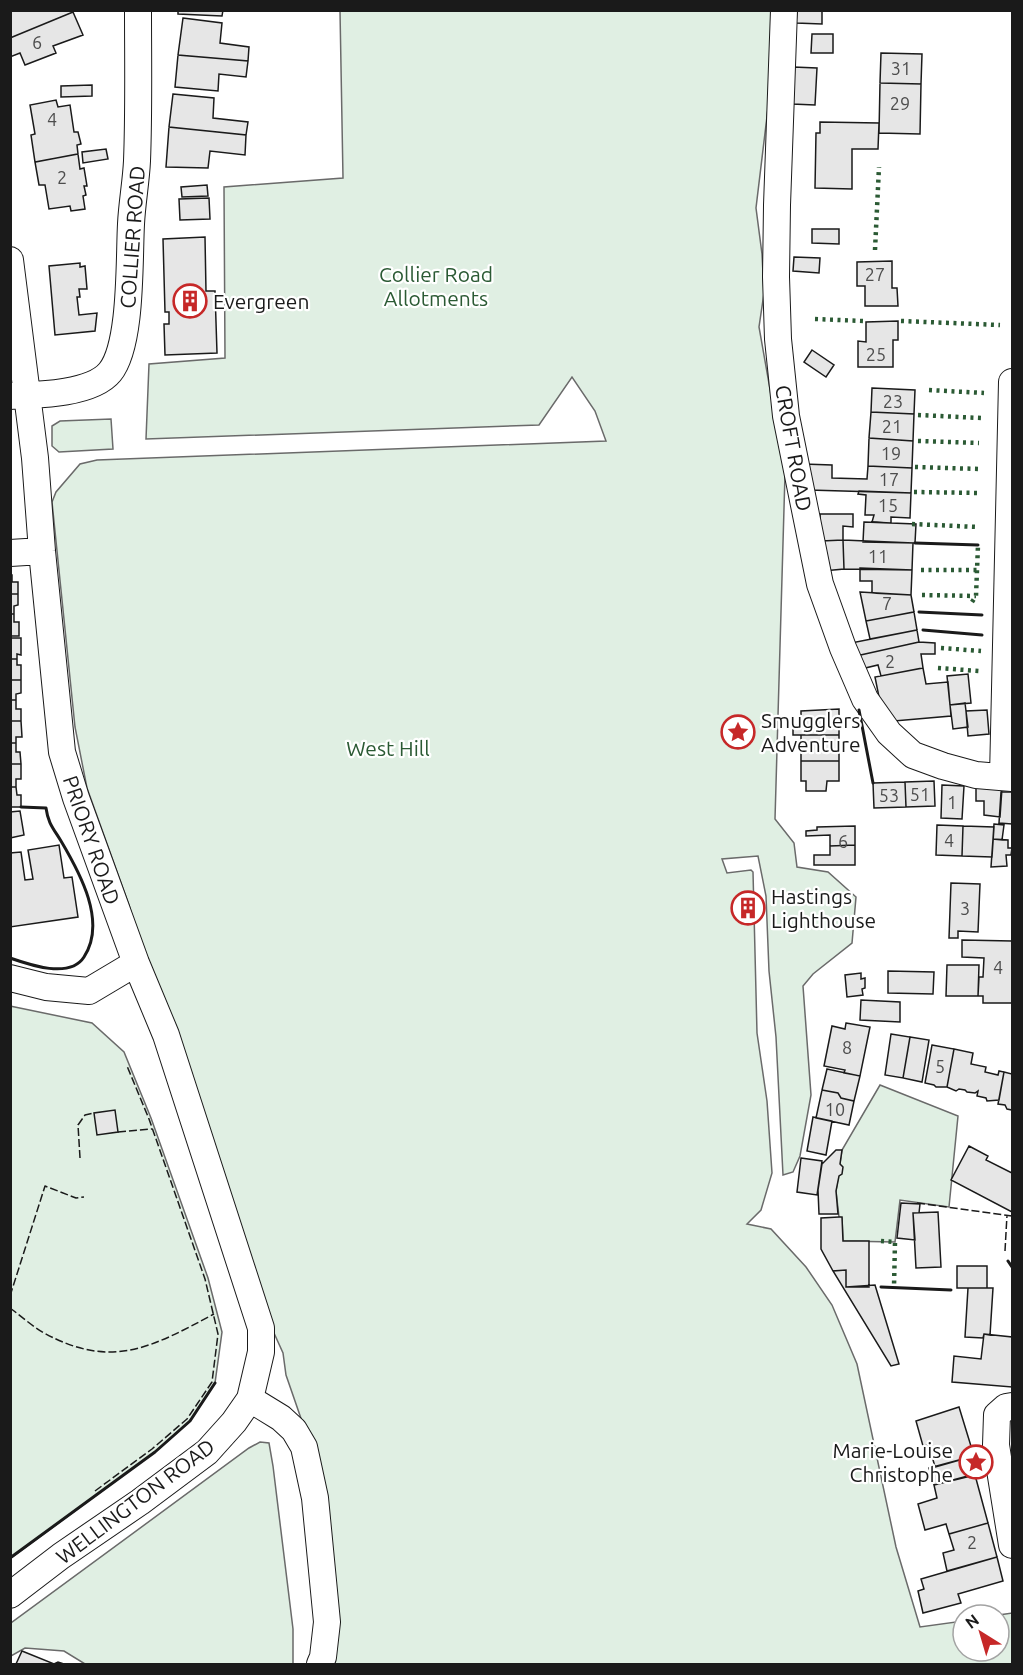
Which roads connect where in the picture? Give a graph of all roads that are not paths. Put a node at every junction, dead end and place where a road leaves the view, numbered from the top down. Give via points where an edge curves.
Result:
1 (138, 10) edge
2 (784, 10) edge
3 (10, 260) edge
4 (1012, 382) edge
5 (19, 396) edge
6 (42, 552) junction
7 (10, 553) edge
8 (1008, 778) edge
9 (136, 963) junction
10 (10, 978) edge
11 (250, 1399) junction
12 (1012, 1407) edge
13 (1012, 1545) edge
14 (10, 1595) edge
15 (320, 1665) edge

1 - 5 street, COLLIER ROAD via 137,162 128,312 118,357 110,372 97,383
2 - 8 street, CROFT ROAD via 777,205 778,339 786,416 820,584 865,699 889,733 913,755 969,773
3 - 5 street, PRIORY ROAD
4 - 8 street
5 - 6 street, PRIORY ROAD via 36,458
6 - 7 street
6 - 9 street, PRIORY ROAD via 62,752
9 - 10 street via 89,991 46,987
9 - 11 street, PRIORY ROAD via 166,1035 261,1328 261,1352
11 - 14 street, WELLINGTON ROAD via 207,1452
11 - 15 street via 281,1418 304,1447 315,1498 327,1622
12 - 13 street via 998,1415 996,1444

